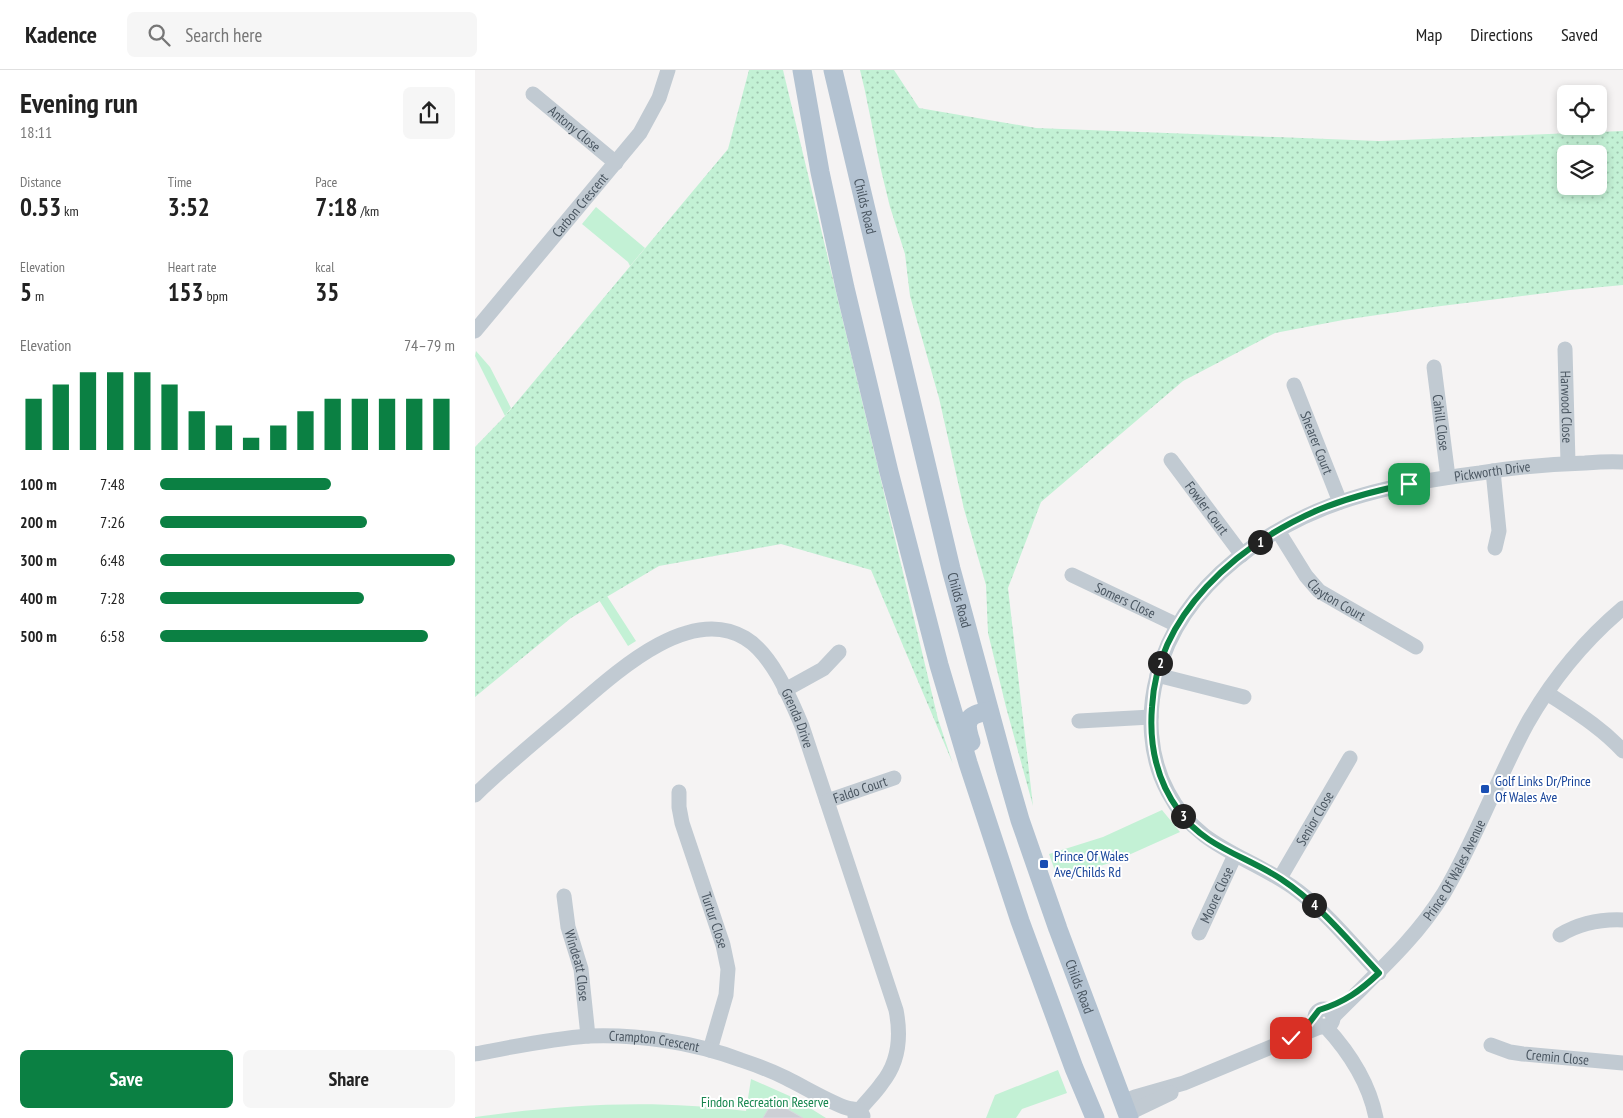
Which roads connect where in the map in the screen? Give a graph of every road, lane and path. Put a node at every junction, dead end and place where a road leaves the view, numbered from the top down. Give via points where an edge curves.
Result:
1 (667, 70) edge
2 (802, 70) edge
3 (833, 70) edge
4 (533, 94) dead end
5 (616, 163) junction
6 (475, 330) edge
7 (1565, 349) dead end
8 (1434, 367) dead end
9 (1294, 385) dead end
10 (1171, 460) dead end
11 (1623, 462) edge
12 (1568, 463) junction
13 (1493, 471) junction
14 (1448, 477) junction
15 (1340, 502) junction
16 (1278, 531) junction
17 (1495, 548) dead end
18 (1242, 555) junction
19 (1072, 575) dead end
20 (1623, 608) edge
21 (1177, 625) junction
22 (1416, 647) dead end
23 (839, 652) dead end
24 (1157, 675) junction
25 (785, 690) junction
26 (1547, 694) junction
27 (1244, 696) dead end
28 (989, 712) junction
29 (1151, 717) junction
30 (1079, 721) dead end
31 (1623, 751) edge
32 (1350, 758) dead end
33 (894, 778) dead end
34 (679, 792) dead end
35 (475, 795) edge
36 (827, 801) junction
37 (1235, 855) junction
38 (1005, 874) junction
39 (1280, 878) junction
40 (564, 896) dead end
41 (1623, 920) edge
42 (1199, 934) dead end
43 (1560, 935) dead end
44 (1379, 973) junction
45 (1326, 1019) junction
46 (588, 1036) junction
47 (1491, 1045) dead end
48 (710, 1050) junction
49 (475, 1054) edge
50 (1623, 1062) edge
51 (1126, 1112) edge
52 (858, 1116) edge
53 (1097, 1118) edge
54 (1376, 1118) edge

1 - 5 street, Carbon Crescent via 651,115
2 - 38 main road via 827,206 889,472 939,665
3 - 28 main road, Childs Road via 951,569
4 - 5 street, Antony Close
5 - 6 street, Carbon Crescent
7 - 12 street, Harwood Close
8 - 14 street, Cahill Close
9 - 15 street, Shearer Court
10 - 18 street, Fowler Court
11 - 12 street, Pickworth Drive
12 - 13 street, Pickworth Drive
13 - 14 street, Pickworth Drive
13 - 17 street via 1499,526
14 - 15 street, Pickworth Drive
15 - 16 street, Pickworth Drive
16 - 18 street, Pickworth Drive
16 - 22 street, Clayton Court via 1319,591
18 - 21 street, Pickworth Drive via 1204,589
19 - 21 street, Somers Close
20 - 26 street, Prince Of Wales Avenue via 1577,653
21 - 24 street, Pickworth Drive via 1165,648
23 - 25 street via 823,669
24 - 27 street
24 - 29 street, Pickworth Drive
25 - 35 street, Grenda Drive via 763,654 747,638 716,628 687,633 662,643 628,664
25 - 36 street, Grenda Drive via 802,726
26 - 31 street via 1597,727
26 - 44 street, Prince Of Wales Avenue via 1528,723 1443,895 1410,940
28 - 38 main road via 972,716 967,726
28 - 51 main road, Childs Road via 1020,820
29 - 30 street
29 - 37 street, Pickworth Drive via 1157,767 1179,811 1206,838
32 - 39 street, Senior Close
33 - 36 street, Faldo Court
34 - 48 street, Turtur Close via 682,823 727,963 726,995
36 - 52 street, Grenda Drive via 898,1021 898,1047 890,1072
37 - 39 street, Pickworth Drive
37 - 42 street, Moore Close
38 - 53 main road via 1073,1068
39 - 44 street, Pickworth Drive via 1311,901
40 - 46 street, Windeatt Close via 567,922 581,969
41 - 43 street via 1589,922
44 - 45 street, Prince Of Wales Avenue
45 - 51 street, Prince Of Wales Avenue via 1310,1032 1184,1083 1168,1095
45 - 54 street via 1364,1080
46 - 48 street, Crampton Crescent via 648,1038
46 - 49 street, Crampton Crescent
47 - 50 street, Cremin Close via 1523,1054
48 - 52 street, Crampton Crescent via 787,1078
51 - 53 main road, Prince Of Wales Avenue

